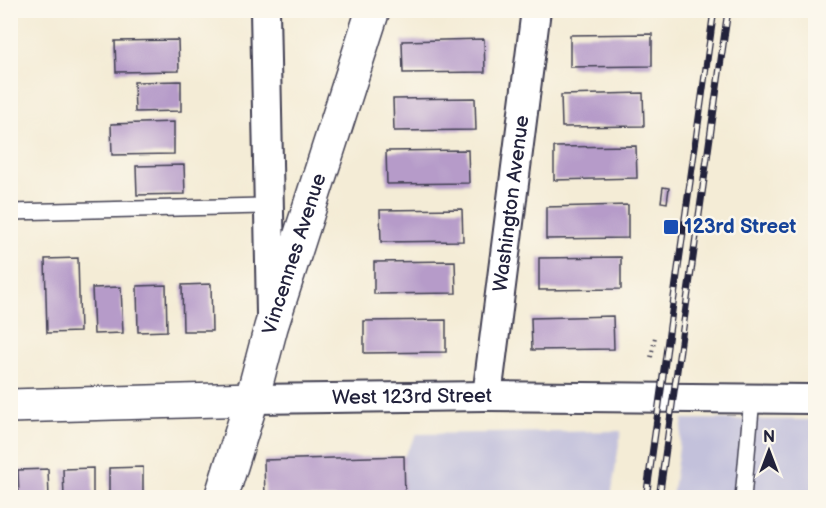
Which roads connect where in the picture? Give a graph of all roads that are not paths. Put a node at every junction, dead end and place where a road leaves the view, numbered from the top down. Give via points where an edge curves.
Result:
1 (265, 10) edge
2 (373, 10) edge
3 (536, 10) edge
4 (268, 206) junction
5 (10, 213) edge
6 (271, 327) junction
7 (487, 396) junction
8 (752, 398) junction
9 (252, 399) junction
10 (812, 399) edge
11 (10, 406) edge
12 (221, 498) edge
13 (743, 498) edge

1 - 4 street
2 - 6 main road, Vincennes Avenue
3 - 7 street, Washington Avenue
4 - 5 lane
4 - 6 street
6 - 9 main road, Vincennes Avenue
7 - 8 street, West 123rd Street
7 - 9 street, West 123rd Street
8 - 10 street, West 123rd Street
8 - 13 lane
9 - 11 main road, West 123rd Street
9 - 12 main road, Vincennes Avenue

